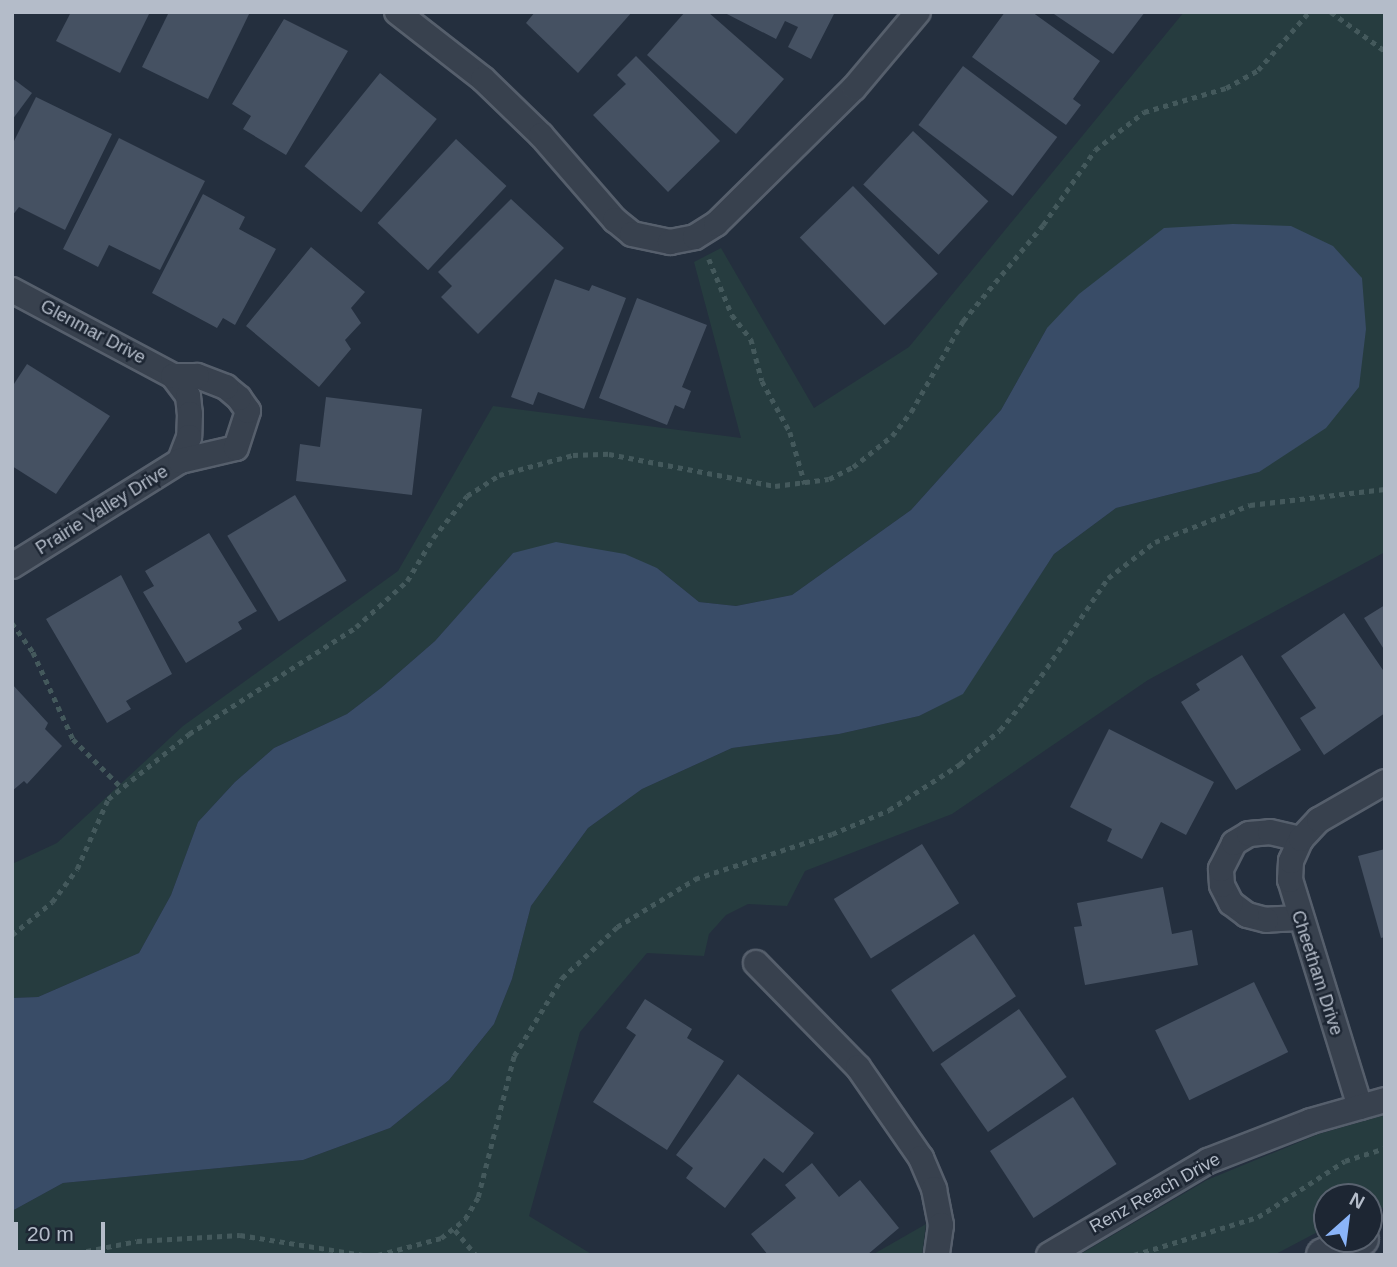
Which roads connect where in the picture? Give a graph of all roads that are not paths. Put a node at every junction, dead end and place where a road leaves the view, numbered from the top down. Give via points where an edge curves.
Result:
1 (397, 12) edge
2 (918, 12) edge
3 (12, 290) edge
4 (173, 376) junction
5 (248, 411) joint
6 (180, 461) junction
7 (12, 566) edge
8 (1385, 782) edge
9 (1301, 839) junction
10 (1299, 918) junction
11 (756, 963) dead end
12 (1385, 1100) edge
13 (1360, 1107) junction
14 (937, 1255) edge
15 (1049, 1255) edge

1 - 2 street via 483,79 632,234 670,243 701,233 787,157
3 - 4 street, Glenmar Drive
4 - 5 street, Glenmar Drive via 197,376 226,387
4 - 6 street via 188,396 190,414
5 - 6 street, Prairie Valley Drive via 236,448
6 - 7 street, Prairie Valley Drive
8 - 9 street via 1319,820
9 - 10 street, Cheetham Drive via 1291,861 1290,880
9 - 10 street via 1270,832 1249,834 1234,843 1221,869 1222,885 1231,903 1247,915 1266,920
10 - 13 street, Cheetham Drive
11 - 14 street via 858,1067 921,1158 941,1224
12 - 13 street, Renz Reach Drive
13 - 15 street, Renz Reach Drive via 1208,1161

